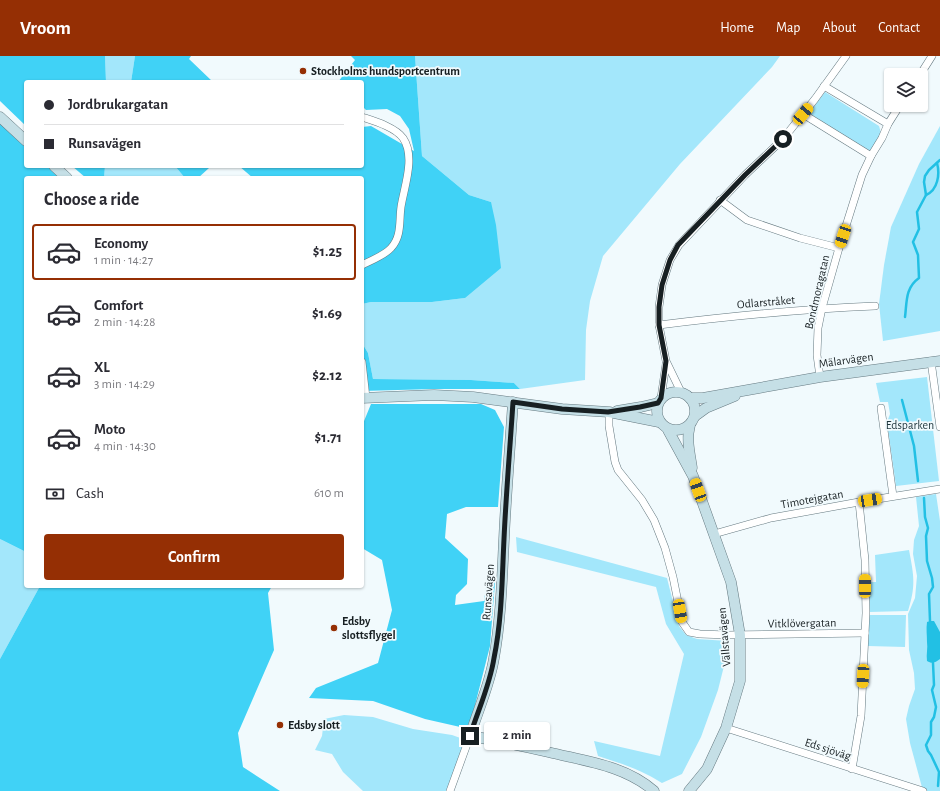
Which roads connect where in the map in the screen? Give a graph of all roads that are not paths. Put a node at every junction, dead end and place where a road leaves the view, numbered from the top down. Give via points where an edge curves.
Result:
1 (846, 56) edge
2 (932, 56) edge
3 (924, 68) edge
4 (824, 86) junction
5 (896, 112) edge
6 (803, 114) junction
7 (0, 117) edge
8 (364, 118) edge
9 (888, 124) junction
10 (24, 139) edge
11 (871, 156) junction
12 (56, 168) edge
13 (64, 176) edge
14 (720, 200) junction
15 (839, 248) junction
16 (364, 264) edge
17 (875, 306) dead end
18 (822, 308) junction
19 (659, 325) junction
20 (666, 361) junction
21 (936, 361) edge
22 (820, 377) junction
23 (756, 388) junction
24 (681, 392) junction
25 (364, 398) edge
26 (690, 398) junction
27 (660, 400) junction
28 (513, 402) junction
29 (881, 408) dead end
30 (608, 412) junction
31 (692, 420) junction
32 (659, 422) junction
33 (940, 427) edge
34 (668, 430) junction
35 (693, 476) junction
36 (940, 489) edge
37 (893, 496) junction
38 (859, 502) junction
39 (714, 534) junction
40 (865, 633) junction
41 (740, 635) junction
42 (726, 728) junction
43 (470, 736) junction
44 (852, 769) junction
45 (450, 791) edge
46 (654, 791) edge
47 (689, 791) edge
48 (923, 791) edge

1 - 4 street
2 - 3 street
4 - 6 street
4 - 9 street
5 - 9 street, Bondmoragatan
6 - 11 street
6 - 14 street via 783,139
7 - 10 street
8 - 16 street via 386,126 402,136 408,154 407,182 401,207 399,235 391,249
9 - 11 street, Bondmoragatan
11 - 15 street, Bondmoragatan
12 - 13 street
14 - 15 street via 747,220
14 - 19 street via 678,245 670,260 662,285
15 - 18 street, Bondmoragatan
17 - 18 street, Odlarstråket
18 - 19 street, Odlarstråket
18 - 22 street, Bondmoragatan via 817,355
19 - 20 street
20 - 24 street
20 - 27 street
21 - 22 street, Mälarvägen
21 - 33 street
22 - 23 street, Mälarvägen
23 - 26 street, Mälarvägen
23 - 31 street, Mälarvägen via 706,408
24 - 26 street
24 - 27 street via 671,392
25 - 28 street via 434,395
26 - 31 street via 694,407
27 - 30 street via 640,407
27 - 32 street via 657,412
28 - 30 street
28 - 43 street, Runsavägen via 497,640 488,683
29 - 37 street
30 - 32 street
30 - 41 street, Vitklövergatan via 615,462 654,520 673,577 682,622 689,632
31 - 34 street via 682,430
31 - 35 street, Vällstavägen via 688,440
32 - 34 street
34 - 35 street, Vällstavägen
35 - 39 street, Vällstavägen
36 - 37 street, Timotejgatan
37 - 38 street, Timotejgatan
38 - 39 street, Timotejgatan via 771,518
38 - 40 street via 865,560
39 - 41 street, Vällstavägen via 731,582
40 - 41 street, Vitklövergatan
40 - 44 street via 861,716
41 - 42 street, Vällstavägen via 740,681
42 - 44 street, Eds sjöväg
42 - 47 street, Vällstavägen via 707,769
43 - 45 street
43 - 46 street via 606,766 628,774
44 - 48 street, Eds sjöväg

